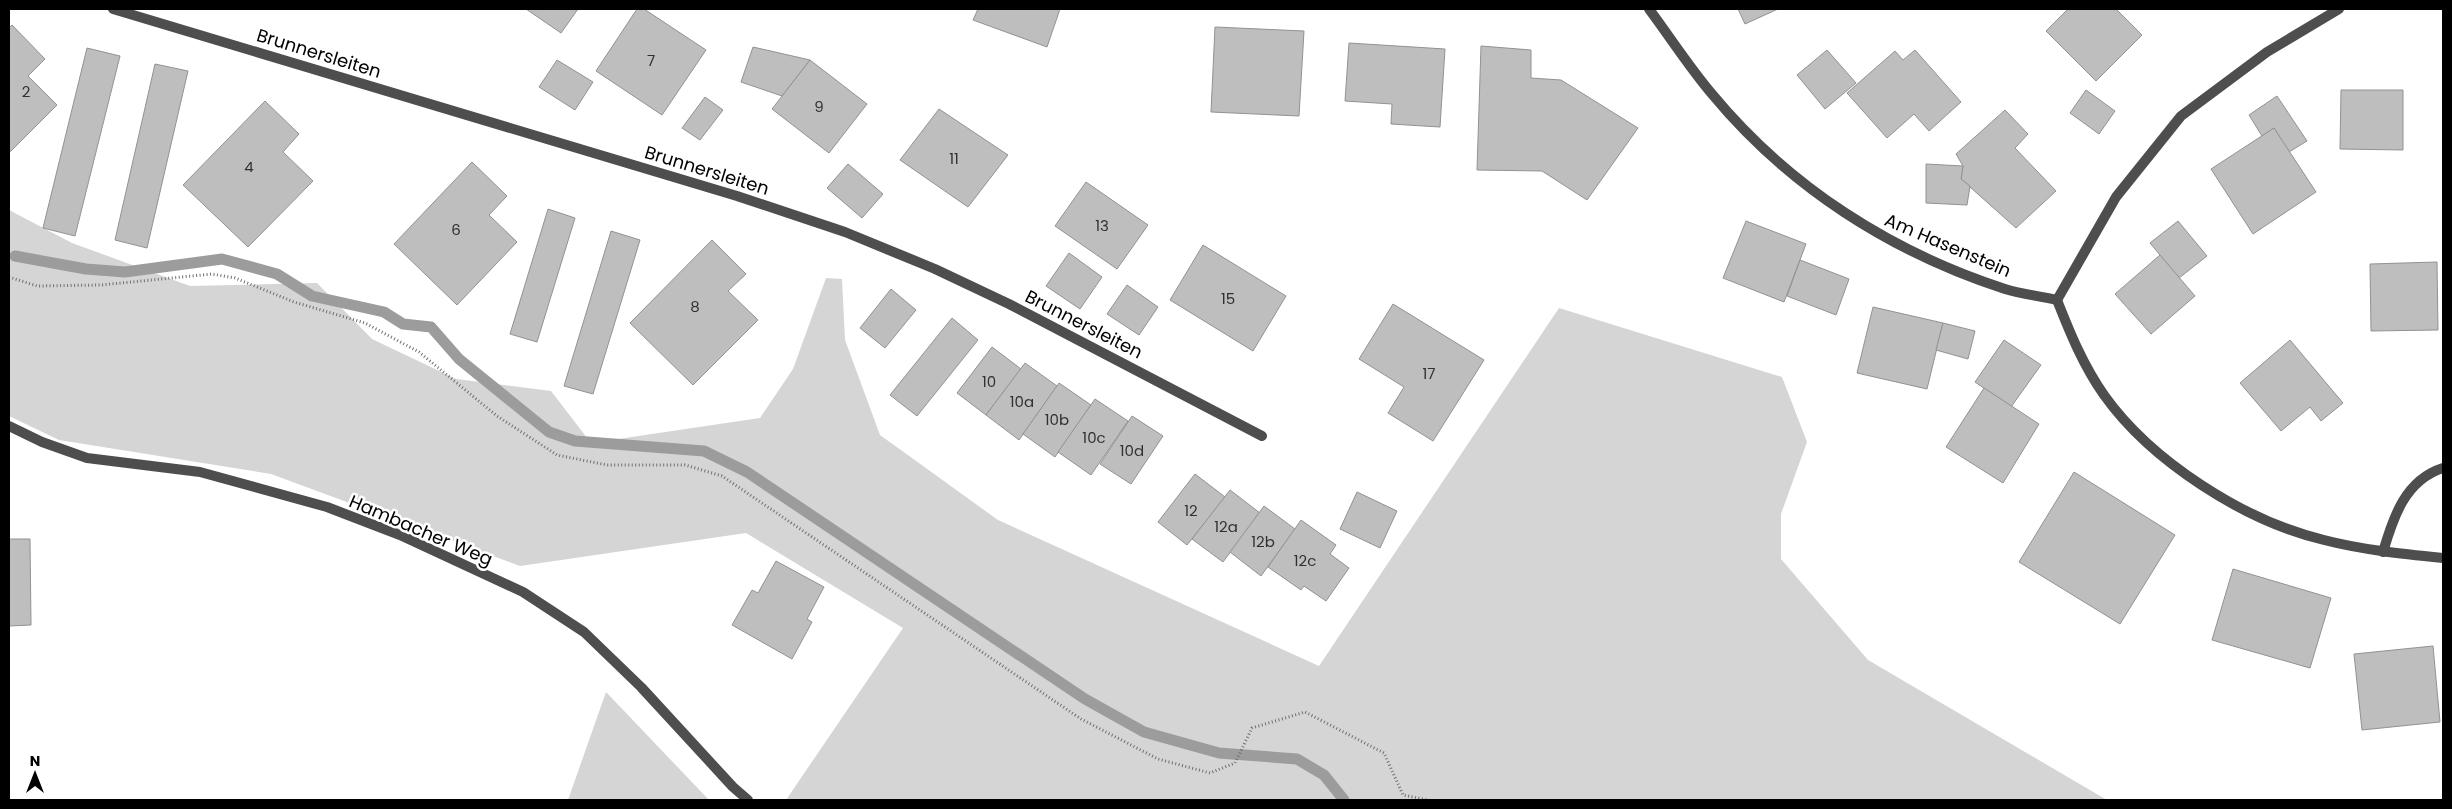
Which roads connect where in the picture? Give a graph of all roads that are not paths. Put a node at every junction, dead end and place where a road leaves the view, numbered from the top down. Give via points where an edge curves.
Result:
1 (113, 9) edge
2 (1649, 9) edge
3 (2339, 9) edge
4 (2057, 300) junction
5 (9, 426) edge
6 (1262, 436) dead end
7 (2443, 468) edge
8 (2383, 552) junction
9 (2443, 558) edge
10 (748, 800) edge

1 - 6 street, Brunnersleiten via 737,196 845,232 1009,304
2 - 4 street, Am Hasenstein via 1712,94 1768,153 1812,191 1860,224 1908,250 2006,289
3 - 4 street via 2267,52 2181,116 2116,197
4 - 8 street via 2078,351 2104,395 2144,442 2196,483 2268,521 2322,540
5 - 10 street, Hambacher Weg via 88,458 200,472 326,507 400,535 523,592 584,632
7 - 8 street via 2421,481 2403,498 2394,515
8 - 9 street

